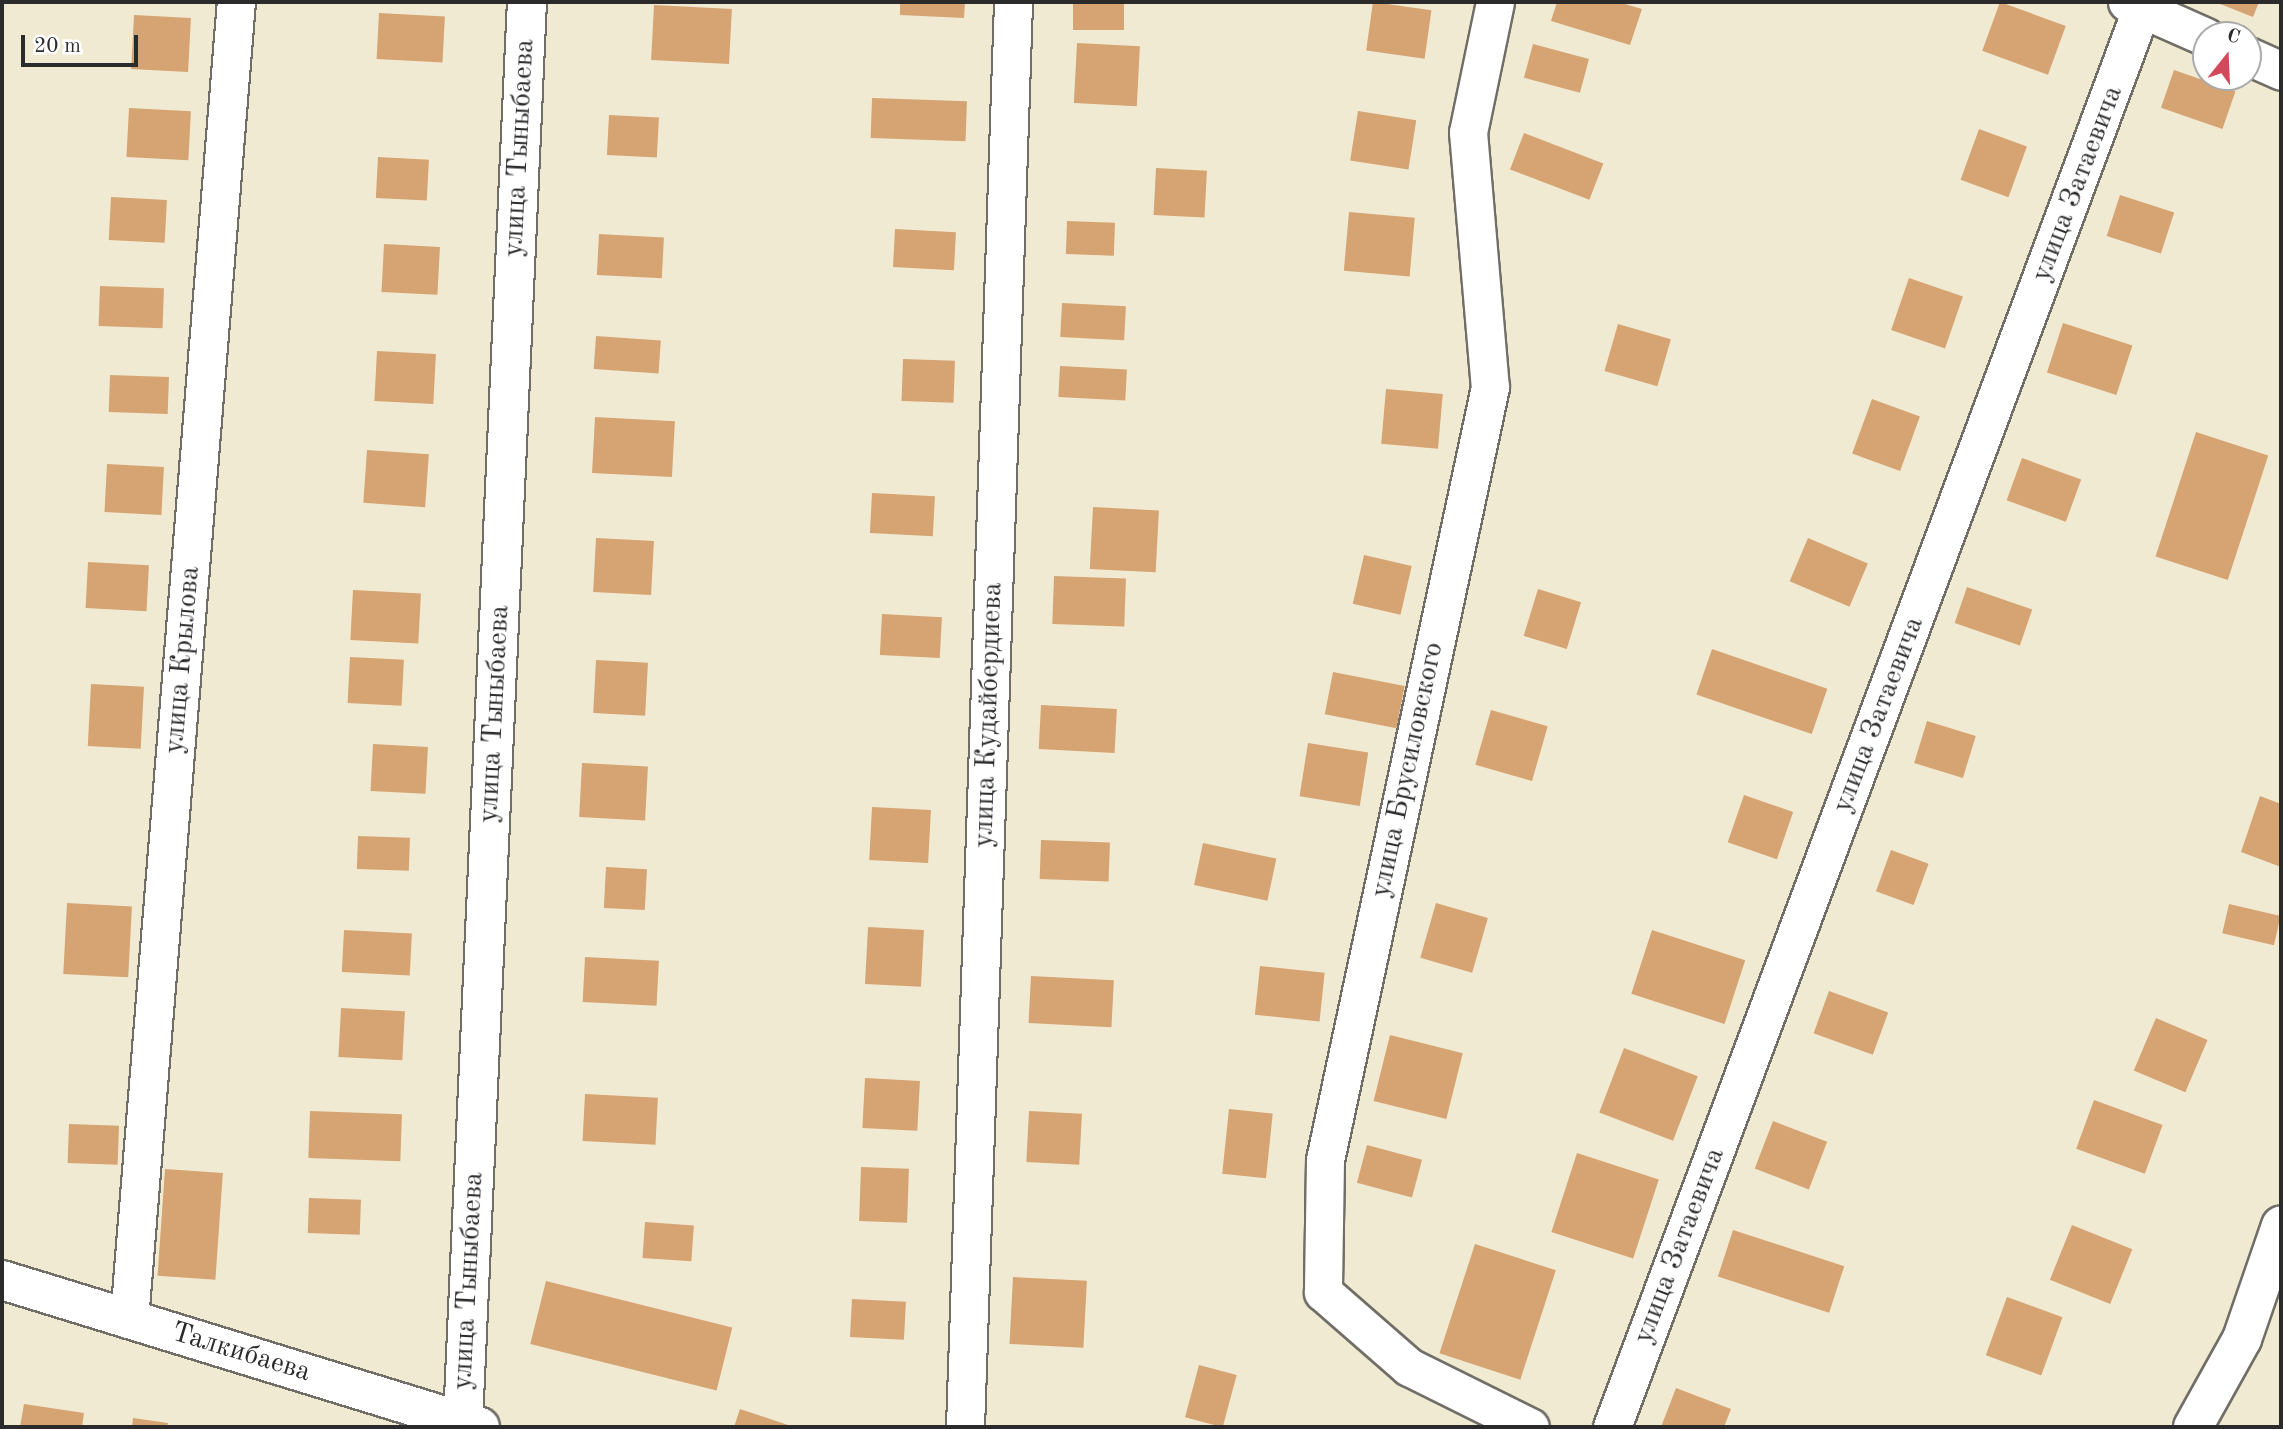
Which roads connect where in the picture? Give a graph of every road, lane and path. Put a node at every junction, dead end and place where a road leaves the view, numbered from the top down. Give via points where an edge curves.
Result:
1 (236, 2) edge
2 (527, 2) edge
3 (1013, 2) edge
4 (1495, 2) edge
5 (2138, 4) edge
6 (2192, 30) edge
7 (2262, 62) edge
8 (2281, 71) edge
9 (2281, 1226) edge
10 (2, 1280) edge
11 (129, 1319) junction
12 (469, 1425) edge
13 (965, 1427) edge
14 (1530, 1427) edge
15 (1612, 1427) edge
16 (2193, 1427) edge

1 - 11 street, улица Крылова
2 - 12 street, улица Тыныбаева
3 - 13 street, улица Кудайбердиева
4 - 14 street, улица Брусиловского via 1468,132 1490,387 1325,1160 1323,1292 1409,1367
5 - 6 street
5 - 15 street, улица Затаевича
7 - 8 street
9 - 16 street via 2242,1339
10 - 11 street, Талкибаева
11 - 12 street, Талкибаева

